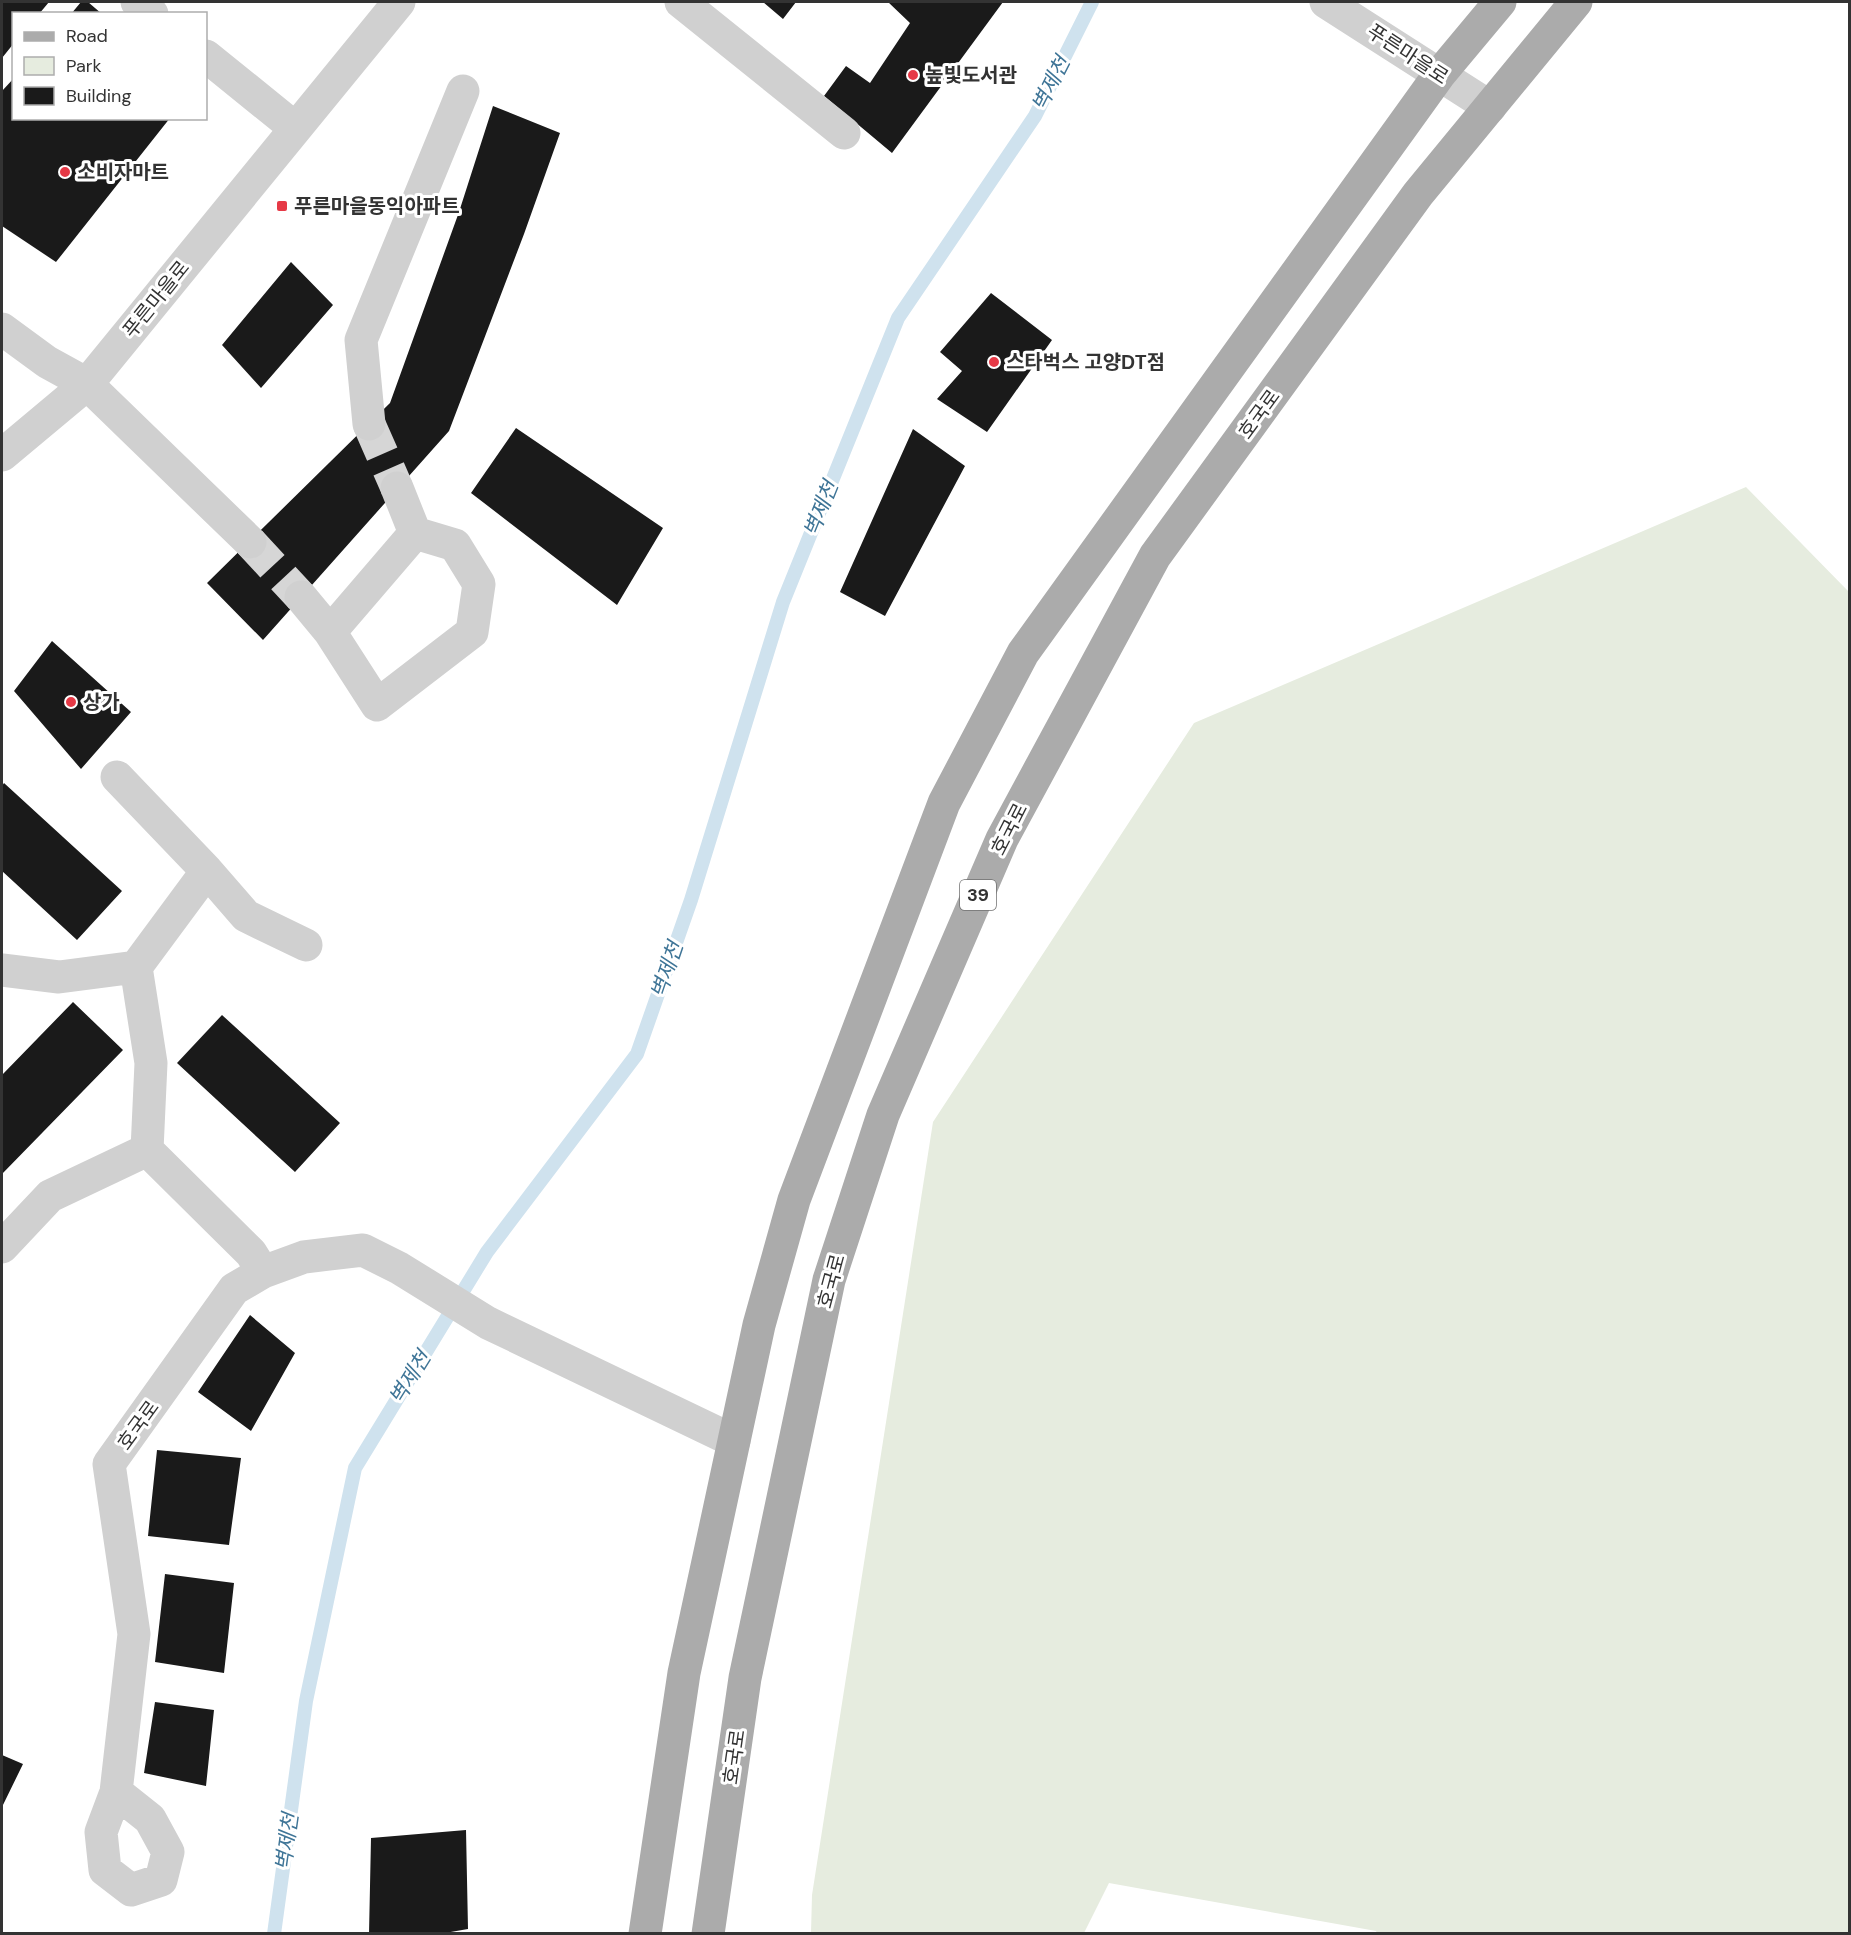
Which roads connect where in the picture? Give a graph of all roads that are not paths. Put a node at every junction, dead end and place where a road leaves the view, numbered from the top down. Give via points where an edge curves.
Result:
1 (137, 2) edge
2 (399, 2) edge
3 (681, 2) edge
4 (1326, 2) edge
5 (1500, 2) edge
6 (1576, 2) edge
7 (150, 12) edge
8 (207, 57) edge
9 (1439, 75) junction
10 (463, 91) dead end
11 (1490, 107) junction
12 (295, 128) junction
13 (844, 132) dead end
14 (2, 329) edge
15 (87, 384) junction
16 (369, 424) tunnel mouth
17 (2, 454) edge
18 (397, 488) tunnel mouth
19 (415, 532) junction
20 (250, 542) tunnel mouth
21 (301, 597) tunnel mouth
22 (330, 632) junction
23 (117, 777) dead end
24 (207, 871) junction
25 (306, 945) dead end
26 (136, 967) junction
27 (2, 970) edge
28 (147, 1150) junction
29 (2, 1247) edge
30 (263, 1272) junction
31 (734, 1441) junction
32 (116, 1792) dead end
33 (645, 1934) edge
34 (708, 1934) edge

1 - 7 street
2 - 12 street, 푸른마을로
3 - 13 street
4 - 9 street, 푸른마을로
5 - 9 main road
6 - 11 main road, 호국로 / 39
8 - 12 street
9 - 11 street, 푸른마을로
9 - 31 main road via 1023,654 944,803 794,1200 759,1325
10 - 16 street via 361,340
11 - 34 main road, 호국로 / 39 via 1418,194 1155,556 1002,838 884,1115 829,1280 745,1678
12 - 15 street, 푸른마을로
14 - 15 street via 47,362
15 - 17 street, 푸른마을로
15 - 20 street
18 - 19 street
19 - 22 street
19 - 22 street via 455,545 479,584 472,632 377,705
21 - 22 street
23 - 24 street
24 - 25 street via 246,916
24 - 26 street
26 - 27 street via 59,977
26 - 28 street via 151,1063
28 - 29 street via 50,1196
28 - 30 street via 251,1254
30 - 31 street, 호국로 via 304,1257 363,1250 488,1323
30 - 32 street, 호국로 via 234,1289 109,1464 134,1634
31 - 33 main road via 684,1673

